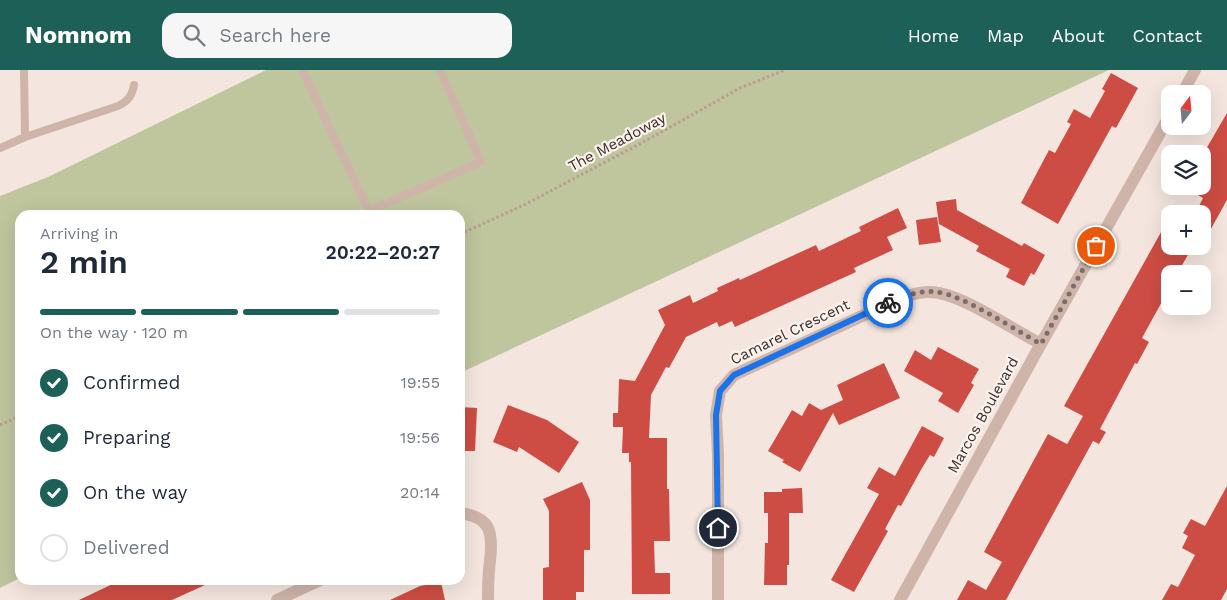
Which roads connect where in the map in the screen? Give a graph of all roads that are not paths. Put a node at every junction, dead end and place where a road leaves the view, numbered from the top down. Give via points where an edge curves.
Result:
1 (24, 70) edge
2 (302, 70) edge
3 (440, 70) edge
4 (1196, 70) edge
5 (134, 85) dead end
6 (1187, 85) edge
7 (1161, 131) edge
8 (25, 137) junction
9 (0, 148) edge
10 (369, 210) edge
11 (371, 210) edge
12 (1041, 344) junction
13 (465, 514) edge
14 (309, 585) edge
15 (277, 600) edge
16 (488, 600) edge
17 (718, 600) edge
18 (900, 600) edge

1 - 8 lane
2 - 10 lane
3 - 11 lane via 481,162
4 - 6 street
5 - 8 lane via 132,95 118,106
7 - 12 street, Marcos Boulevard
8 - 9 lane
12 - 17 street, Camarel Crescent via 961,300 938,292 918,292 734,375 720,391 716,415
12 - 18 street, Marcos Boulevard
13 - 16 street via 489,528 492,544
14 - 15 street

